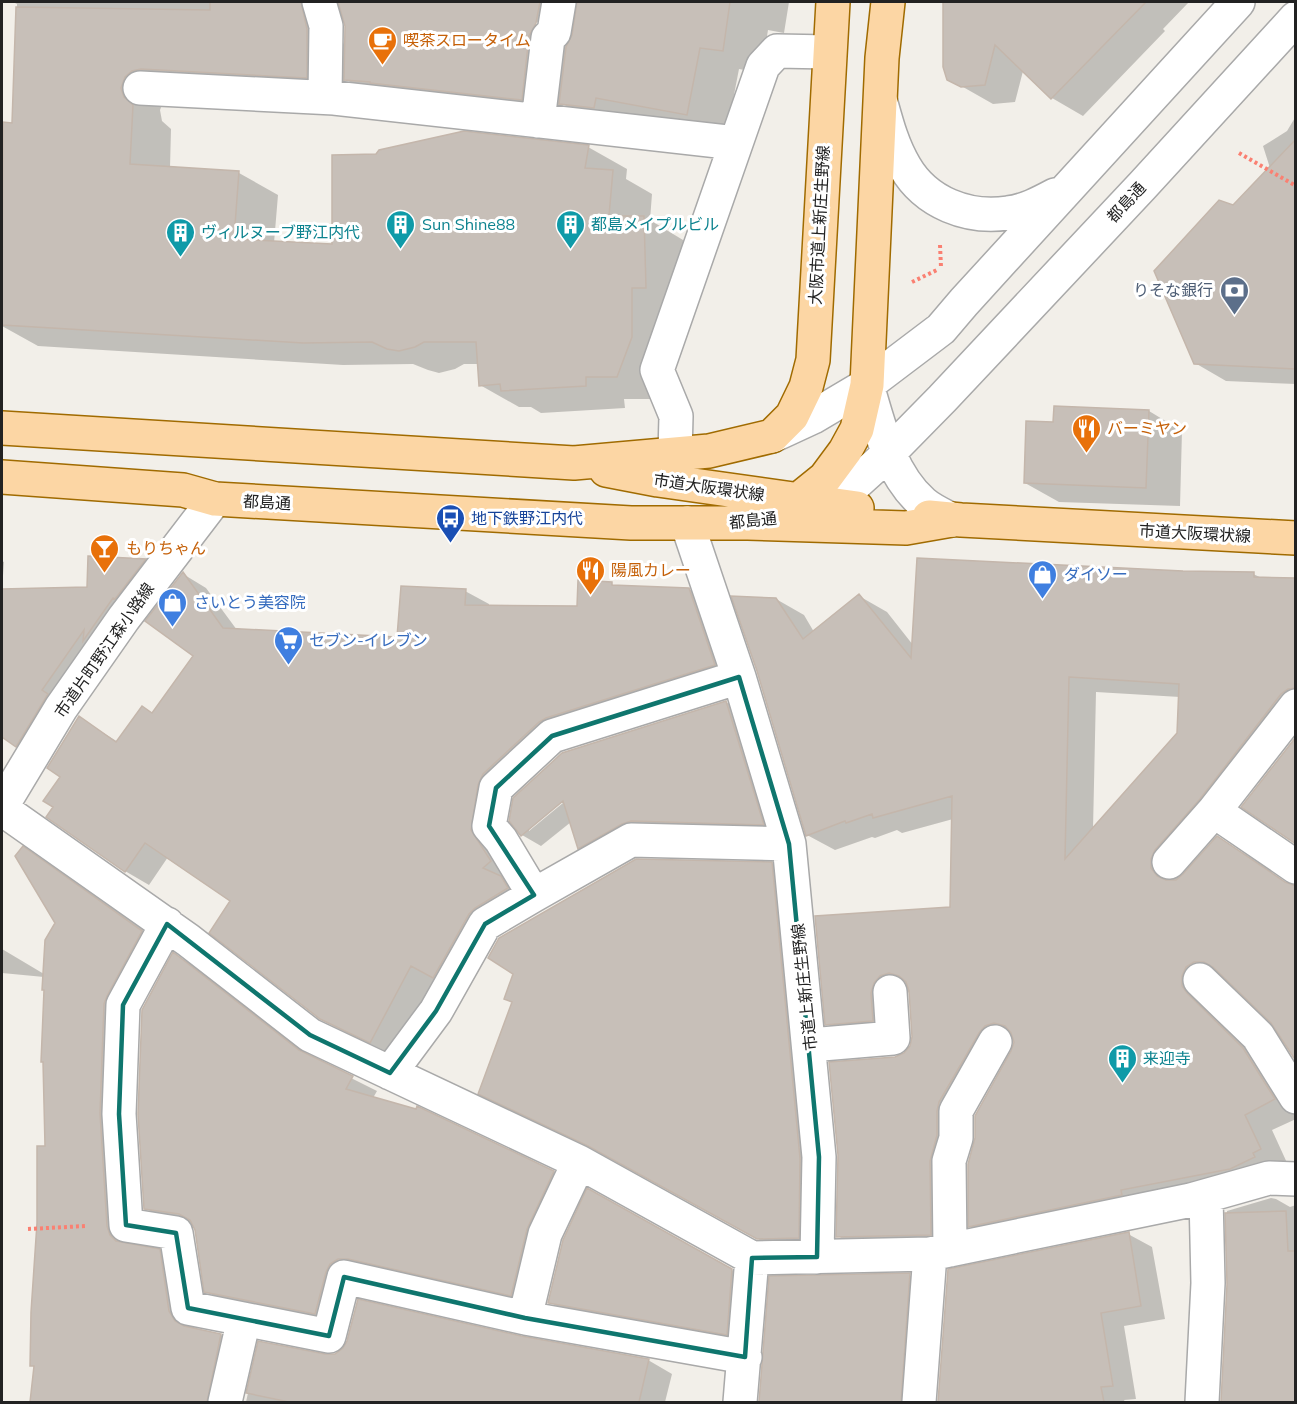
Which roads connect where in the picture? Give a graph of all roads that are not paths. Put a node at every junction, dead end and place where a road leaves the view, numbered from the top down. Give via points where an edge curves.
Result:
1 (319, 2) edge
2 (559, 2) edge
3 (833, 2) edge
4 (888, 2) edge
5 (1238, 2) edge
6 (1296, 18) edge
7 (829, 52) junction
8 (140, 88) dead end
9 (325, 97) junction
10 (880, 98) junction
11 (538, 121) junction
12 (736, 143) junction
13 (1068, 188) junction
14 (867, 385) junction
15 (2, 428) edge
16 (772, 436) junction
17 (675, 453) junction
18 (890, 453) junction
19 (574, 463) junction
20 (9, 474) edge
21 (215, 499) junction
22 (799, 499) junction
23 (832, 504) junction
24 (952, 520) junction
25 (687, 523) junction
26 (748, 523) junction
27 (1296, 538) edge
28 (739, 677) junction
29 (1296, 706) edge
30 (2, 807) edge
31 (1214, 811) junction
32 (789, 844) junction
33 (1168, 862) dead end
34 (1296, 867) edge
35 (534, 895) junction
36 (166, 924) junction
37 (1200, 980) dead end
38 (890, 992) dead end
39 (995, 1042) dead end
40 (810, 1045) junction
41 (390, 1073) junction
42 (1296, 1097) edge
43 (579, 1162) junction
44 (1294, 1178) edge
45 (1206, 1196) junction
46 (940, 1252) junction
47 (818, 1257) junction
48 (752, 1258) junction
49 (525, 1318) junction
50 (244, 1319) junction
51 (745, 1357) junction
52 (225, 1402) edge
53 (740, 1402) edge
54 (919, 1402) edge
55 (1202, 1402) edge

1 - 9 street via 326,26
2 - 11 street via 554,32 548,38
3 - 7 main road, 大阪市道上新庄生野線
4 - 10 main road
5 - 13 street
6 - 18 street, 都島通
7 - 12 street via 777,51 763,66
7 - 16 main road, 大阪市道上新庄生野線 via 813,360 792,416
8 - 9 street
9 - 11 street
10 - 13 street via 892,142 906,169 921,188 942,203 973,213 1010,213 1032,207
10 - 14 main road
11 - 12 street
12 - 17 street via 657,370 676,416
13 - 14 street via 941,329
14 - 16 street
14 - 18 street
14 - 22 main road via 856,429 844,451 825,478
15 - 19 main road
16 - 17 main road via 709,451
17 - 19 main road
18 - 23 street, 都島通
18 - 24 street via 895,467 924,504
19 - 22 main road, 市道大阪環状線 via 658,480
20 - 21 main road, 都島通 via 183,490
21 - 25 main road, 都島通
21 - 30 street, 市道片町野江森小路線 via 61,708
22 - 23 main road, 市道大阪環状線
22 - 26 main road
23 - 24 main road, 市道大阪環状線
23 - 26 street, 都島通
24 - 26 main road, 市道大阪環状線 via 906,528
24 - 27 main road, 市道大阪環状線
25 - 26 main road, 都島通
25 - 28 street, 市道上新庄生野線
28 - 32 street, 市道上新庄生野線
28 - 35 street via 552,736 496,788 489,826
29 - 31 street
30 - 36 street
31 - 33 street
31 - 34 street
32 - 35 street via 631,840
32 - 40 street, 市道上新庄生野線
35 - 41 street via 485,924 436,1011
36 - 41 street via 310,1035
36 - 50 street via 123,1005 119,1114 126,1225 176,1233 188,1308
37 - 42 street via 1258,1036
38 - 40 street via 893,1038
39 - 46 street via 956,1112
40 - 47 street, 市道上新庄生野線 via 819,1157
41 - 43 street
43 - 48 street
43 - 49 street via 545,1234
44 - 45 street via 1269,1178
45 - 46 street
45 - 55 street via 1208,1283
46 - 47 street
46 - 54 street
47 - 48 street
48 - 51 street
49 - 50 street via 344,1277 329,1336
49 - 51 street
50 - 52 street
51 - 53 street

